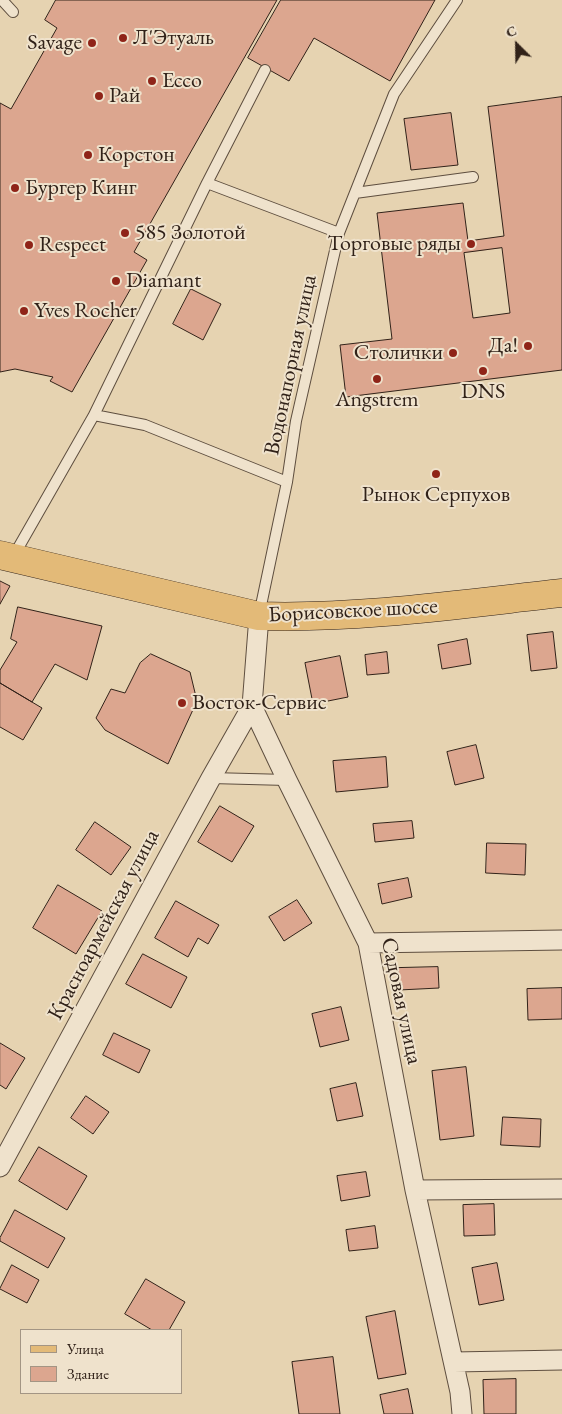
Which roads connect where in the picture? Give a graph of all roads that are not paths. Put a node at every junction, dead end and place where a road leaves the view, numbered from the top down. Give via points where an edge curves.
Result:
1 (2, 0) edge
2 (457, 0) edge
3 (13, 12) dead end
4 (264, 70) dead end
5 (472, 177) dead end
6 (208, 183) junction
7 (355, 193) junction
8 (339, 233) junction
9 (94, 415) junction
10 (287, 482) junction
11 (6, 557) edge
12 (562, 593) edge
13 (259, 616) junction
14 (252, 706) junction
15 (211, 778) junction
16 (287, 780) junction
17 (562, 940) edge
18 (368, 943) junction
19 (0, 1167) edge
20 (562, 1188) edge
21 (415, 1190) junction
22 (562, 1360) edge
23 (454, 1362) junction
24 (462, 1414) edge

1 - 3 lane
2 - 7 lane, Водонапорная улица via 394,94
4 - 6 lane
5 - 7 lane
6 - 8 lane
6 - 9 lane
7 - 8 lane, Водонапорная улица
8 - 10 lane, Водонапорная улица via 296,421
9 - 10 lane via 145,425
9 - 11 lane
10 - 13 lane, Водонапорная улица
11 - 13 main road, Борисовское шоссе
12 - 13 main road, Борисовское шоссе via 402,611
13 - 14 street, Садовая улица
14 - 15 street, Красноармейская улица
14 - 16 street, Садовая улица
15 - 16 lane
15 - 19 street, Красноармейская улица
16 - 18 street, Садовая улица
17 - 18 street
18 - 21 street, Садовая улица
20 - 21 street
21 - 23 street, Садовая улица
22 - 23 street
23 - 24 street, Садовая улица

